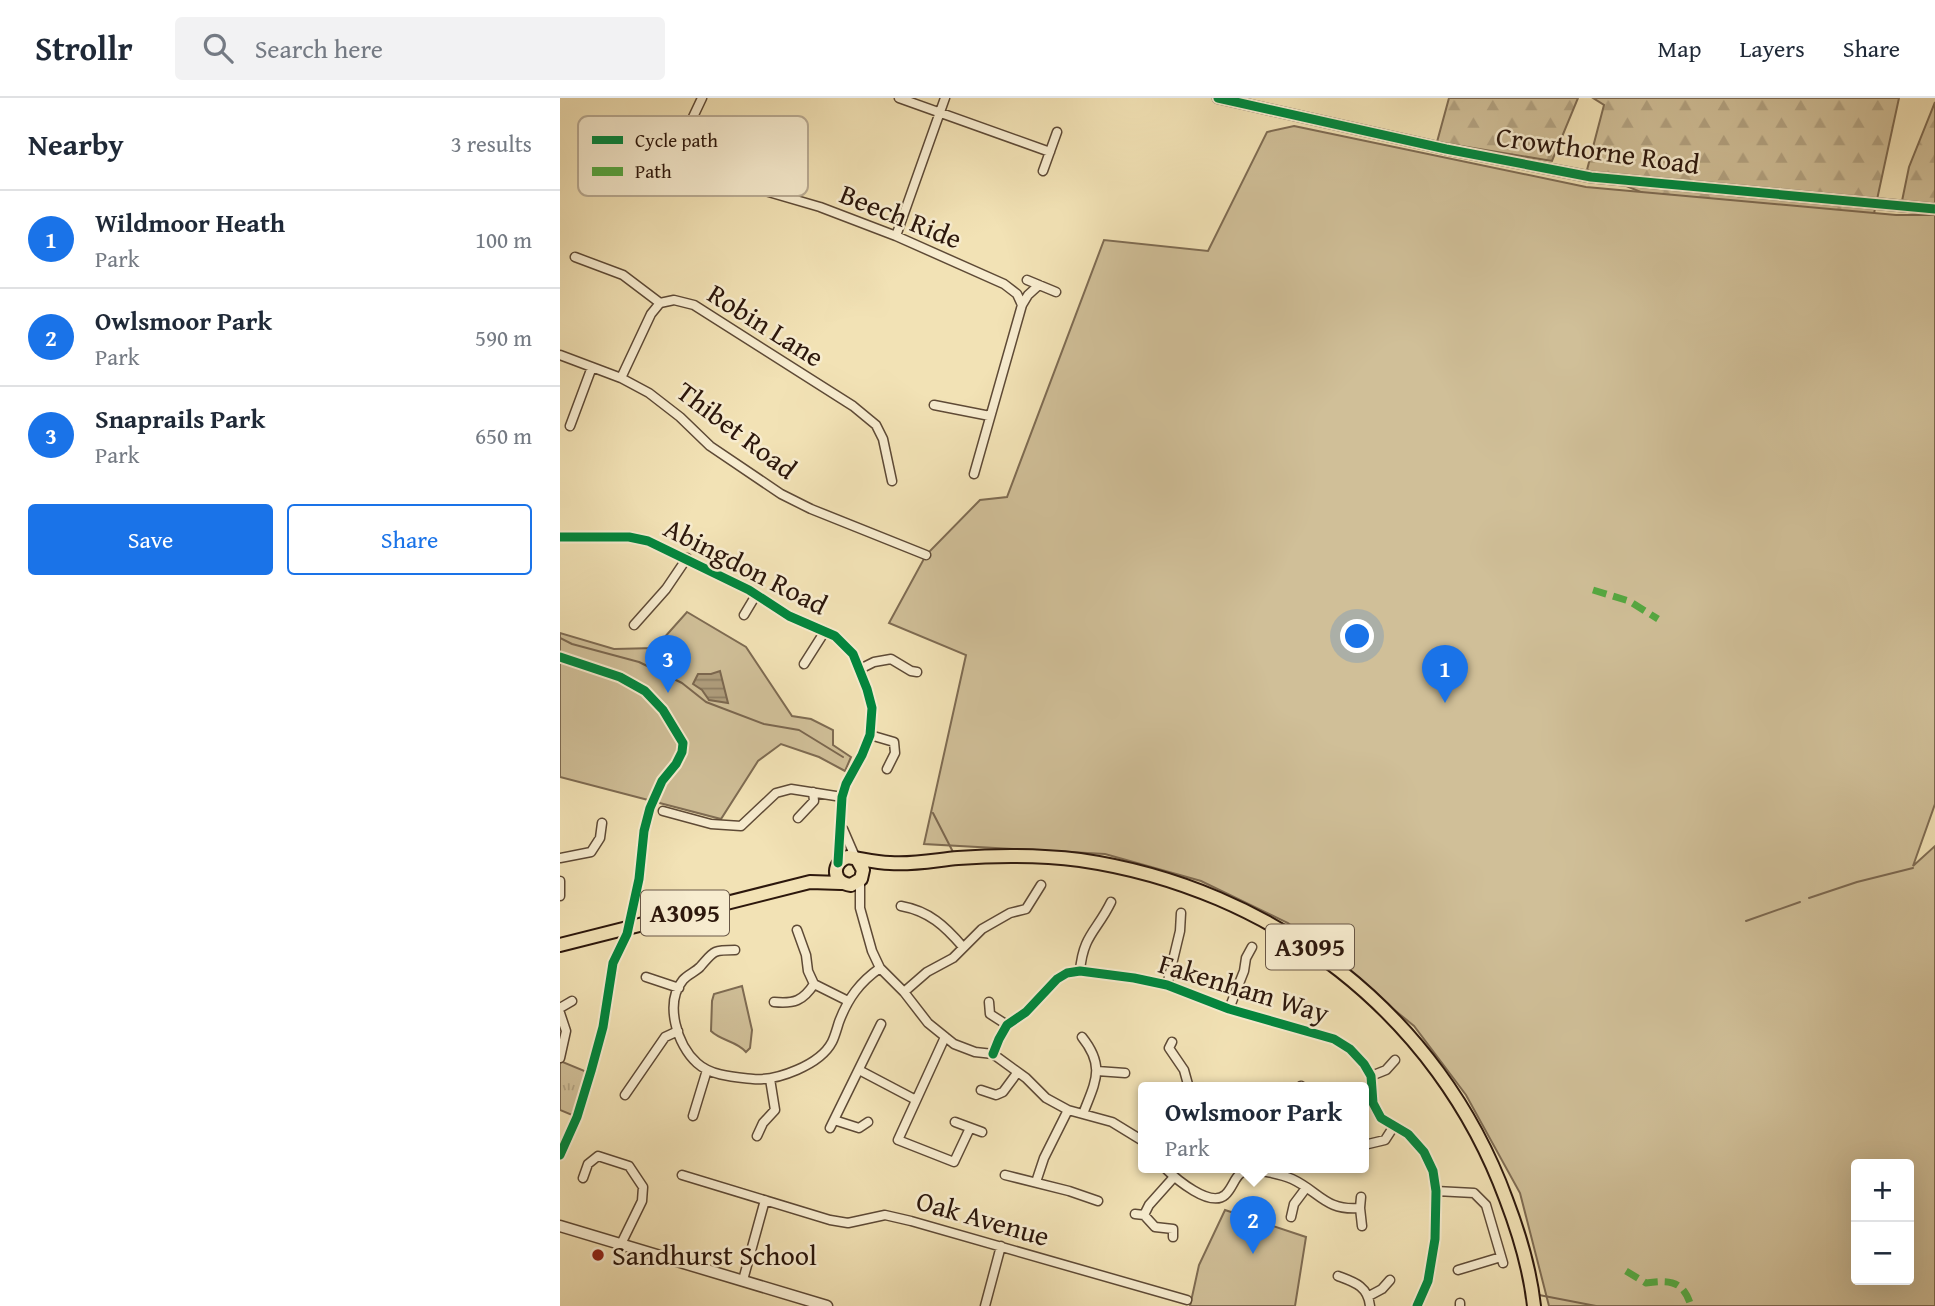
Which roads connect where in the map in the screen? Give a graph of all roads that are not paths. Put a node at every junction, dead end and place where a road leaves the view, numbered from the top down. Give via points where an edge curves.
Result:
1 (702, 98) edge
2 (899, 98) edge
3 (945, 98) edge
4 (1218, 98) edge
5 (940, 112) junction
6 (694, 116) edge
7 (1057, 132) dead end
8 (1050, 152) junction
9 (1043, 171) dead end
10 (780, 196) edge
11 (1935, 209) edge
12 (896, 236) junction
13 (575, 257) dead end
14 (1027, 280) dead end
15 (1039, 285) junction
16 (1056, 292) dead end
17 (1017, 295) junction
18 (1028, 295) junction
19 (660, 303) junction
20 (1022, 305) junction
21 (560, 355) edge
22 (592, 367) junction
23 (621, 378) junction
24 (934, 405) dead end
25 (989, 416) junction
26 (570, 426) dead end
27 (975, 474) dead end
28 (892, 481) dead end
29 (560, 537) edge
30 (926, 555) dead end
31 (687, 558) junction
32 (756, 594) junction
33 (744, 615) dead end
34 (635, 625) dead end
35 (825, 631) junction
36 (804, 664) dead end
37 (860, 669) junction
38 (917, 672) dead end
39 (870, 735) junction
40 (887, 769) dead end
41 (813, 792) junction
42 (842, 797) junction
43 (663, 811) dead end
44 (798, 818) dead end
45 (602, 823) dead end
46 (842, 826) junction
47 (560, 858) edge
48 (857, 860) junction
49 (893, 864) junction
50 (837, 865) junction
51 (861, 879) junction
52 (560, 881) edge
53 (810, 882) junction
54 (844, 884) junction
55 (1041, 885) dead end
56 (560, 896) edge
57 (1111, 902) dead end
58 (901, 906) dead end
59 (860, 908) junction
60 (1181, 912) dead end
61 (797, 930) dead end
62 (560, 945) edge
63 (963, 947) junction
64 (1252, 947) dead end
65 (735, 950) dead end
66 (880, 968) junction
67 (1080, 971) junction
68 (646, 976) dead end
69 (814, 984) junction
70 (1167, 985) junction
71 (679, 988) junction
72 (904, 992) junction
73 (848, 1001) junction
74 (572, 1002) dead end
75 (774, 1002) dead end
76 (989, 1002) dead end
77 (1229, 1009) junction
78 (560, 1011) edge
79 (881, 1024) dead end
80 (1007, 1026) junction
81 (678, 1031) junction
82 (945, 1037) junction
83 (1082, 1037) dead end
84 (1172, 1042) dead end
85 (561, 1054) edge
86 (993, 1054) junction
87 (1395, 1060) dead end
88 (707, 1070) junction
89 (859, 1070) junction
90 (1097, 1071) junction
91 (1017, 1073) junction
92 (1125, 1073) dead end
93 (1371, 1076) junction
94 (770, 1079) junction
95 (1187, 1082) edge
96 (981, 1090) dead end
97 (625, 1095) dead end
98 (916, 1100) junction
99 (1068, 1110) junction
100 (1083, 1114) junction
101 (693, 1116) dead end
102 (868, 1122) dead end
103 (955, 1122) dead end
104 (1394, 1126) junction
105 (970, 1128) junction
106 (982, 1132) dead end
107 (757, 1136) dead end
108 (1138, 1138) edge
109 (1369, 1144) edge
110 (1170, 1173) edge
111 (1244, 1173) edge
112 (1272, 1173) edge
113 (682, 1175) dead end
114 (1005, 1175) dead end
115 (1174, 1177) junction
116 (583, 1178) dead end
117 (1036, 1182) junction
118 (1306, 1188) junction
119 (1436, 1191) junction
120 (1361, 1196) dead end
121 (765, 1200) junction
122 (1098, 1201) dead end
123 (1360, 1208) junction
124 (1291, 1217) dead end
125 (560, 1226) edge
126 (1362, 1226) dead end
127 (1173, 1237) dead end
128 (621, 1244) junction
129 (1001, 1246) junction
130 (1458, 1270) dead end
131 (1338, 1276) dead end
132 (743, 1280) junction
133 (1390, 1280) dead end
134 (1369, 1296) junction
135 (1187, 1300) dead end
136 (827, 1306) edge
137 (985, 1306) edge
138 (1370, 1306) edge
139 (1417, 1306) edge
140 (1534, 1306) edge

1 - 6 street, Beech Ride
2 - 5 street
3 - 5 street
4 - 11 street, Crowthorne Road via 1609,180
5 - 8 street
5 - 12 street
7 - 8 street
8 - 9 street
10 - 12 street, Beech Ride
12 - 17 street, Beech Ride via 1004,284
13 - 19 street, Robin Lane via 623,275
14 - 15 street
15 - 16 street
15 - 18 street
17 - 18 street
17 - 20 street
18 - 20 street
19 - 23 street
19 - 28 street, Robin Lane via 674,300 694,305 853,406 876,425
20 - 25 street
21 - 22 street, Thibet Road
22 - 23 street, Thibet Road
22 - 26 street
23 - 30 street, Thibet Road via 649,393 710,446 781,494
24 - 25 street
25 - 27 street
29 - 31 street, Abingdon Road via 629,537
31 - 32 street, Abingdon Road
31 - 34 street
32 - 33 street
32 - 35 street, Abingdon Road via 789,616
35 - 36 street
35 - 37 street, Abingdon Road via 853,654
37 - 38 street via 891,659
37 - 39 street, Abingdon Road via 872,708
39 - 40 street via 894,742
39 - 42 street, Abingdon Road
41 - 42 street
41 - 43 street via 791,789 776,793 741,826 710,824
41 - 44 street via 814,801
42 - 46 street, Abingdon Road
45 - 47 street via 591,852
46 - 48 street, Abingdon Road
46 - 50 street, Abingdon Road
48 - 49 main road, A3095
48 - 50 main road via 846,858
48 - 51 main road via 863,867
49 - 51 main road, A3095
49 - 140 main road, A3095 via 1016,855 1114,866 1213,895 1306,944 1387,1012 1463,1109 1509,1208
50 - 53 main road, A3095
50 - 54 main road via 836,877
51 - 54 main road
51 - 59 street
52 - 56 street
53 - 54 main road, A3095
53 - 62 main road, A3095
54 - 59 street
55 - 63 street via 1026,909 997,919
57 - 67 street via 1084,946
58 - 63 street via 939,922
59 - 66 street
60 - 70 street
61 - 69 street
63 - 72 street
64 - 77 street
65 - 71 street via 708,954
66 - 72 street
66 - 73 street via 864,979
67 - 70 street, Fakenham Way
67 - 80 street via 1057,979
68 - 71 street
69 - 73 street
69 - 75 street via 798,1001
70 - 77 street, Fakenham Way
71 - 81 street via 675,999
72 - 82 street
73 - 94 street via 831,1044 800,1069
74 - 78 street
76 - 80 street via 990,1014
77 - 93 street, Fakenham Way via 1334,1039 1350,1049
78 - 85 street via 566,1031
79 - 89 street
80 - 86 street
81 - 88 street via 681,1043
81 - 97 street via 665,1037
82 - 86 street via 965,1049
82 - 98 street
83 - 90 street via 1093,1050
84 - 95 street via 1169,1048
86 - 91 street
87 - 93 street
88 - 94 street
88 - 101 street
89 - 98 street
89 - 102 street via 832,1124 859,1128
90 - 92 street
90 - 100 street
91 - 96 street via 1003,1092 996,1095
91 - 99 street
93 - 104 street, Fakenham Way via 1373,1103 1381,1118
94 - 107 street via 775,1110
98 - 105 street via 898,1140 954,1162
99 - 100 street
99 - 117 street
100 - 108 street via 1112,1122
103 - 105 street
104 - 109 street via 1385,1140
104 - 119 street, Fakenham Way via 1424,1152
105 - 106 street
110 - 115 street
111 - 115 street via 1236,1177 1227,1194 1212,1199
112 - 118 street
113 - 121 street, Oak Avenue
114 - 117 street
115 - 127 street via 1140,1214 1155,1227 1173,1229
116 - 128 street via 588,1164 598,1156 629,1166 643,1186 642,1201
117 - 122 street
118 - 123 street via 1331,1205
118 - 124 street
119 - 130 street via 1474,1193 1486,1205 1502,1260
119 - 139 street, Fakenham Way via 1435,1239 1428,1281
120 - 123 street
121 - 129 street, Oak Avenue via 848,1223 885,1215
121 - 132 street
123 - 126 street
125 - 128 street
128 - 132 street
129 - 135 street, Oak Avenue
129 - 137 street
131 - 134 street via 1359,1284
132 - 136 street
133 - 134 street
134 - 138 street

